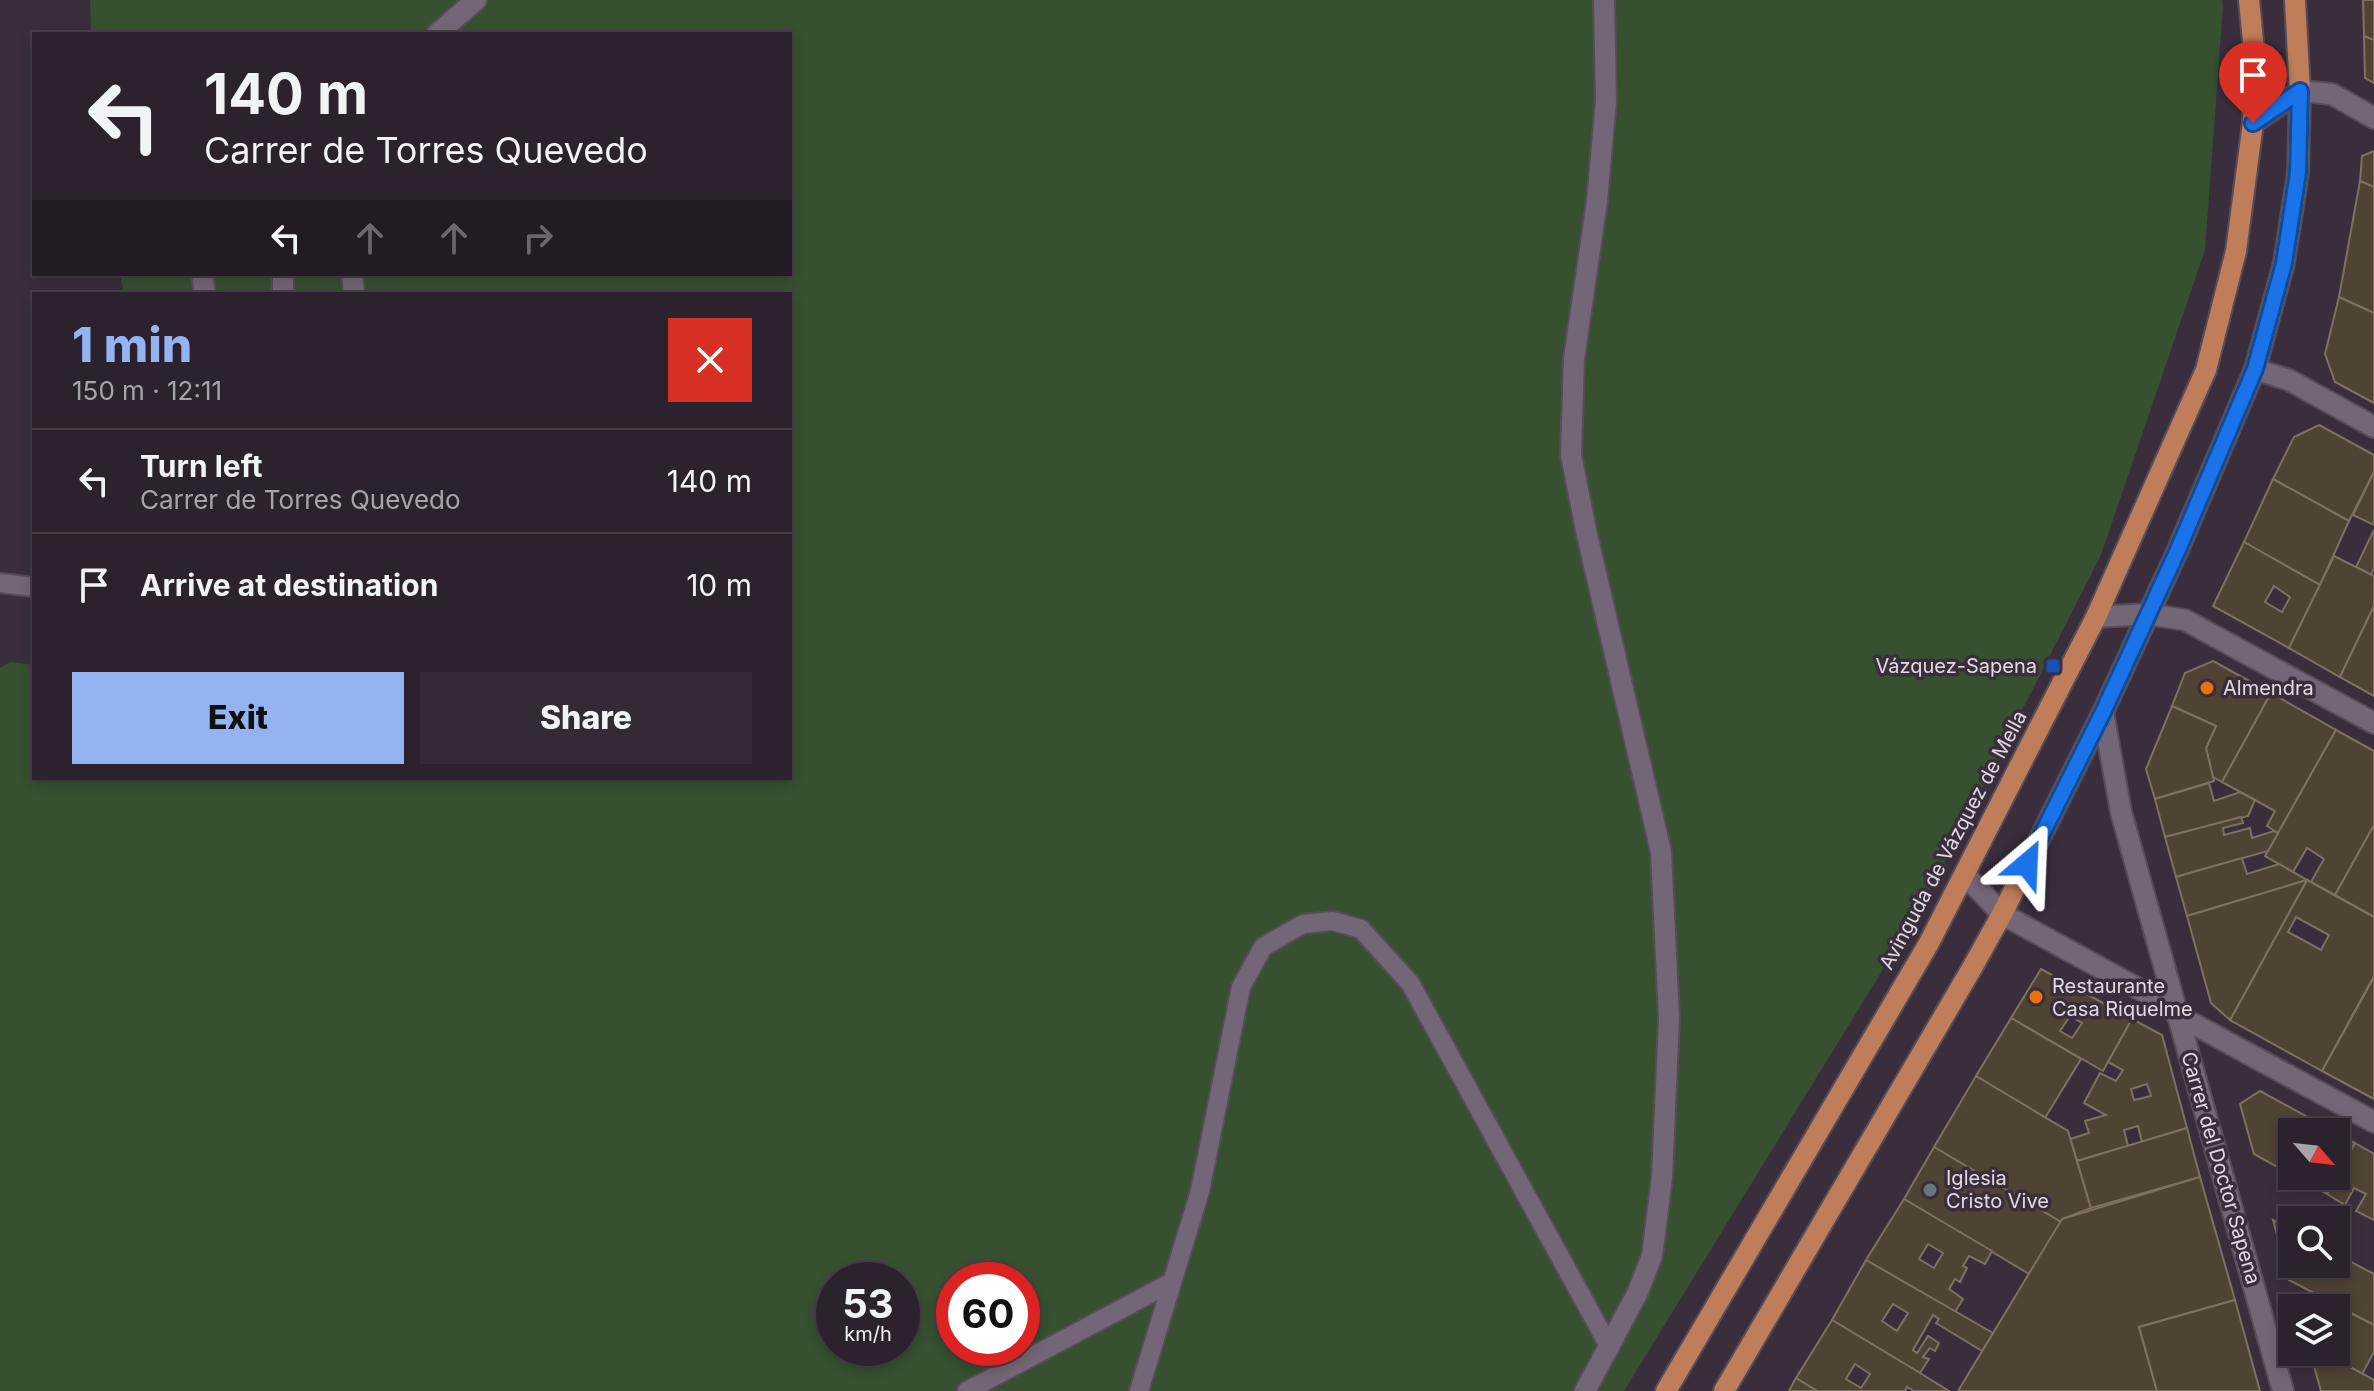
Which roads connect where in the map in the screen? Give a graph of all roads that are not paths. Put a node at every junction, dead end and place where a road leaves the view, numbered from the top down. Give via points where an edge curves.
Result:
1 (476, 0) edge
2 (1604, 0) edge
3 (2249, 0) edge
4 (2295, 0) edge
5 (439, 32) edge
6 (2300, 91) junction
7 (2374, 118) edge
8 (2253, 123) junction
9 (2255, 369) junction
10 (2374, 427) edge
11 (0, 583) edge
12 (32, 587) edge
13 (2147, 614) junction
14 (2096, 617) junction
15 (2103, 712) junction
16 (2374, 723) edge
17 (1965, 875) junction
18 (2002, 914) junction
19 (2178, 1014) junction
20 (2374, 1122) edge
21 (1172, 1282) junction
22 (1610, 1348) junction
23 (967, 1391) edge
24 (1139, 1391) edge
25 (1585, 1391) edge
26 (1666, 1391) edge
27 (1724, 1391) edge
28 (2283, 1391) edge

1 - 5 street
2 - 22 street via 1606,100 1574,359 1571,455 1661,852 1669,1018 1662,1177 1652,1256
3 - 8 main road, Avinguda de Vázquez de Mella via 2255,61
4 - 6 main road
6 - 7 street via 2332,94
6 - 8 street
6 - 9 main road via 2298,173 2284,263
8 - 14 main road, Avinguda de Vázquez de Mella via 2236,251 2206,370
9 - 10 street via 2289,380
9 - 13 main road
11 - 12 lane
13 - 14 street
13 - 15 main road
13 - 16 street via 2185,620
14 - 17 main road, Avinguda de Vázquez de Mella
15 - 18 main road
15 - 19 street, Carrer del Doctor Sapena via 2121,812
17 - 18 street
17 - 26 main road, Avinguda de Vázquez de Mella
18 - 19 street
18 - 27 main road
19 - 20 street
19 - 28 street, Carrer del Doctor Sapena
21 - 22 lane via 1200,1191 1241,987 1263,947 1303,924 1333,921 1361,929 1410,983
21 - 23 lane
21 - 24 lane
22 - 25 street

